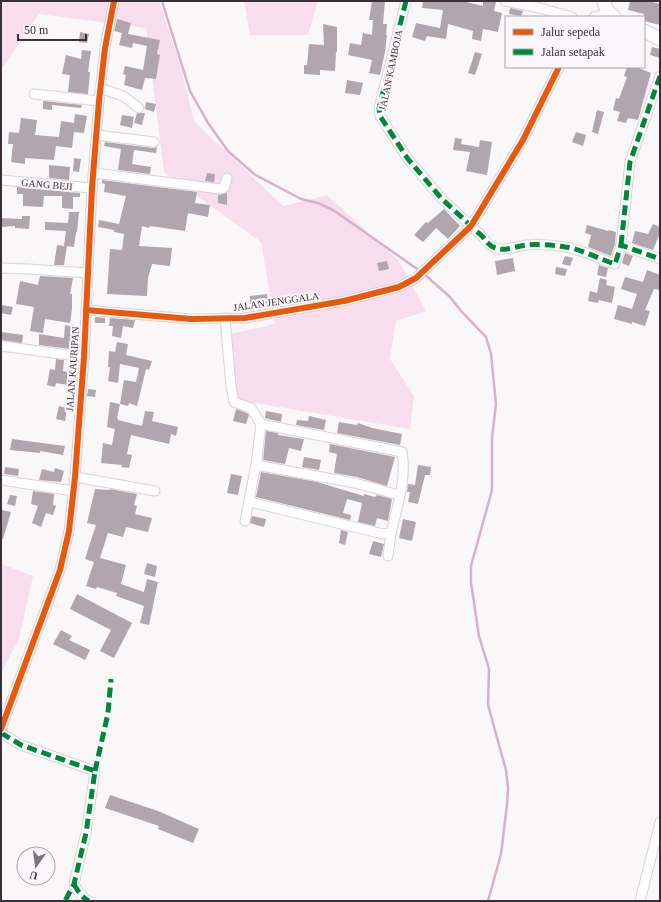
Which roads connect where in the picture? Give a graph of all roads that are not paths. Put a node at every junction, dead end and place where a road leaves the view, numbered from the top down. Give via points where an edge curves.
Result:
1 (114, 1) edge
2 (406, 1) edge
3 (505, 1) edge
4 (608, 9) edge
5 (568, 16) edge
6 (596, 16) edge
7 (645, 31) edge
8 (660, 38) edge
9 (559, 68) edge
10 (660, 76) edge
11 (100, 88) junction
12 (34, 94) dead end
13 (99, 101) junction
14 (139, 108) dead end
15 (97, 135) junction
16 (154, 142) dead end
17 (94, 173) junction
18 (227, 178) dead end
19 (1, 180) edge
20 (92, 188) junction
21 (471, 226) junction
22 (621, 245) junction
23 (660, 259) edge
24 (1, 268) edge
25 (87, 273) junction
26 (86, 310) junction
27 (225, 318) junction
28 (1, 346) edge
29 (84, 357) junction
30 (261, 424) junction
31 (256, 465) junction
32 (75, 477) junction
33 (1, 480) edge
34 (73, 491) junction
35 (155, 491) dead end
36 (399, 495) junction
37 (250, 502) junction
38 (245, 521) dead end
39 (391, 533) junction
40 (388, 556) dead end
41 (1, 729) edge
42 (1, 733) edge
43 (660, 822) edge
44 (89, 901) edge
45 (640, 901) edge

1 - 11 street, JALAN KAURIPAN
2 - 21 street, JALAN KAMBOJA via 379,108 380,116 408,159 442,199
3 - 5 street
4 - 6 street
7 - 8 main road
9 - 21 street via 523,140
10 - 22 street via 630,162
11 - 13 street, JALAN KAURIPAN
11 - 14 street via 123,96
12 - 13 street
13 - 15 street, JALAN KAURIPAN
15 - 16 street
15 - 17 street, JALAN KAURIPAN
17 - 18 street via 220,189 224,188
17 - 20 street, JALAN KAURIPAN
19 - 20 street, GANG BEJI
20 - 25 street, JALAN KAURIPAN
21 - 22 street, JALAN KAMBOJA via 488,245 496,249 528,245 566,247 615,264
21 - 27 street, JALAN JENGGALA via 416,278 399,287 344,301 245,318
22 - 23 street
24 - 25 street
25 - 26 street, JALAN KAURIPAN
26 - 27 street, JALAN JENGGALA via 191,319
26 - 29 street, JALAN KAURIPAN
27 - 30 street via 234,402 251,408
28 - 29 street
29 - 32 street, JALAN KAURIPAN
30 - 31 street
30 - 36 street via 402,452 404,464
31 - 36 street via 355,483
31 - 37 street
32 - 34 street, JALAN KAURIPAN
32 - 35 street
33 - 34 street
34 - 41 street, JALAN KAURIPAN via 69,531 60,570
36 - 39 street
37 - 38 street
37 - 39 street via 383,534
39 - 40 street
42 - 44 street via 21,746 94,771 86,832 74,884
43 - 45 street

